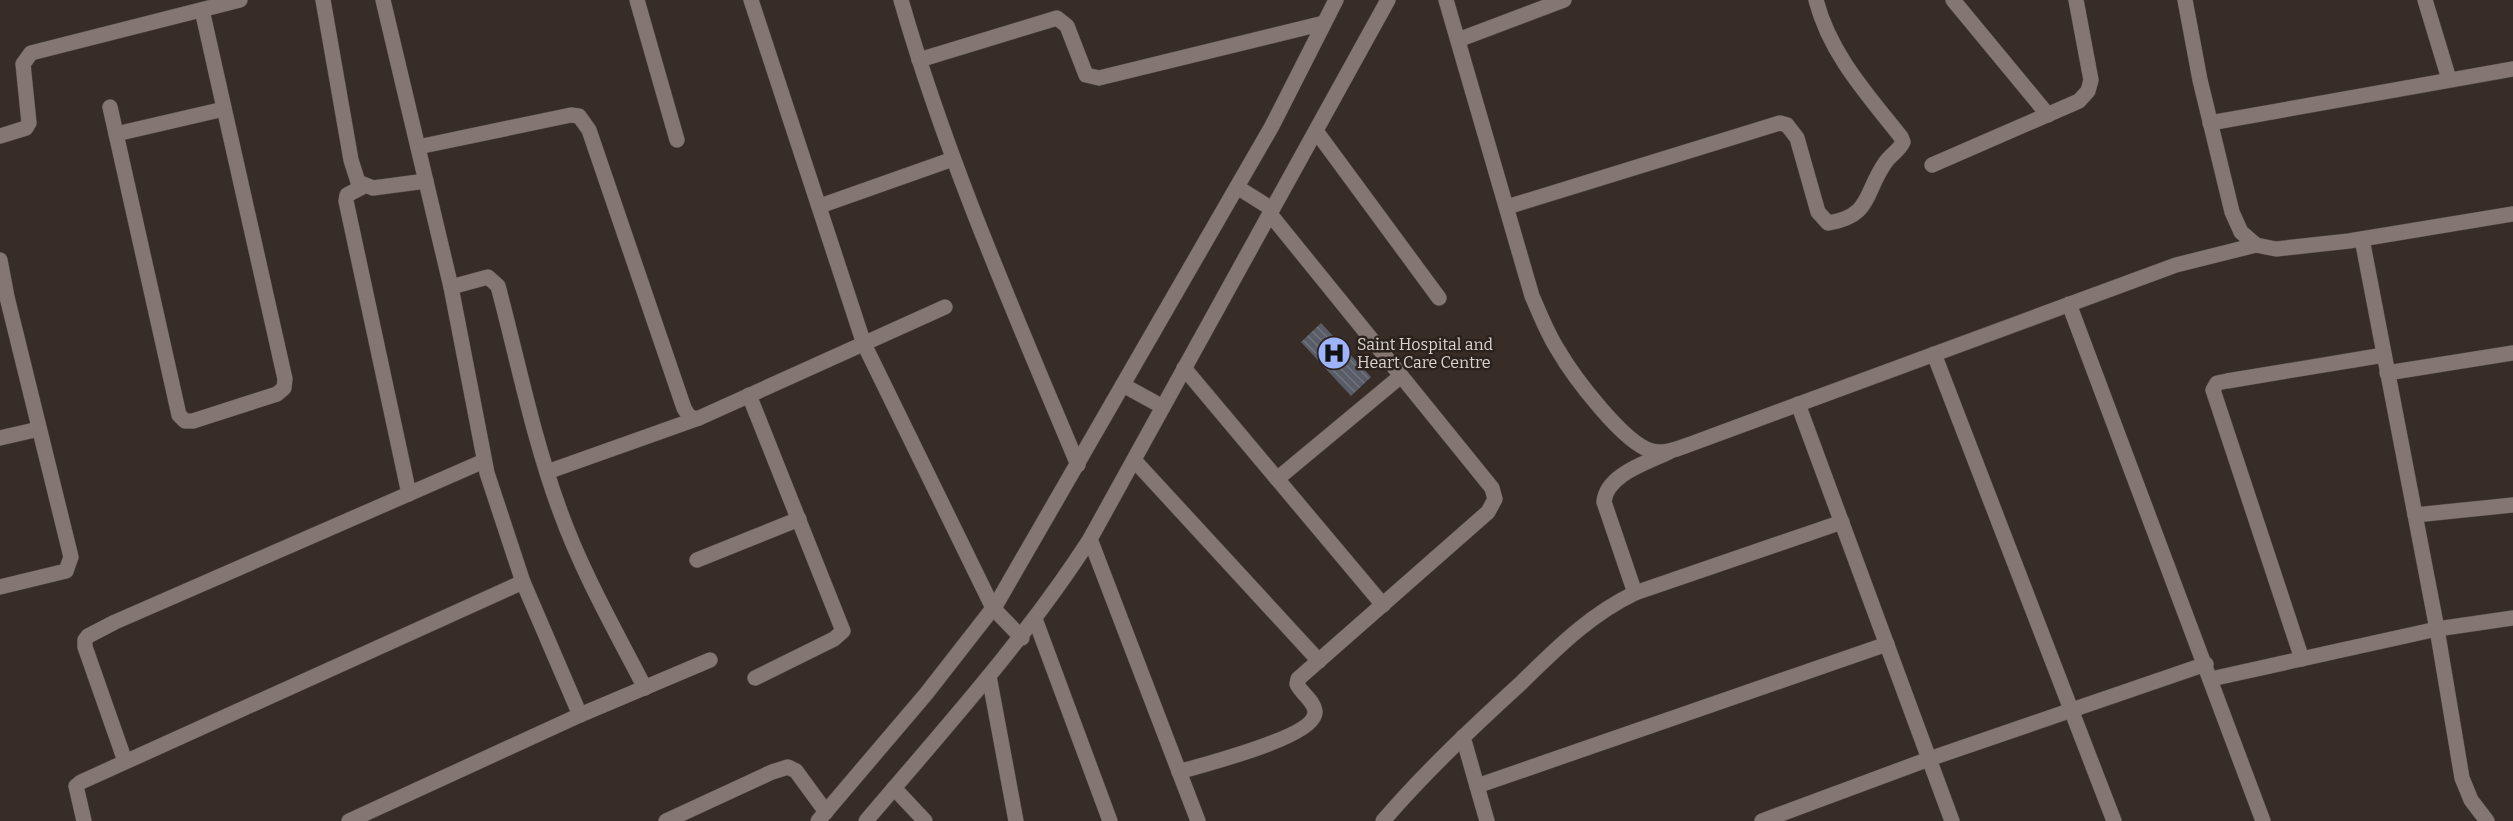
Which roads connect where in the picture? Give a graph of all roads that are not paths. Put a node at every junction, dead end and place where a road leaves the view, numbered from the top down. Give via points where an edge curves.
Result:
1 (240, 0) edge
2 (323, 0) edge
3 (383, 0) edge
4 (637, 0) edge
5 (751, 0) edge
6 (902, 0) edge
7 (1335, 0) edge
8 (1388, 0) edge
9 (1446, 0) edge
10 (1564, 0) edge
11 (1816, 0) edge
12 (1953, 0) edge
13 (2076, 0) edge
14 (2185, 0) edge
15 (2425, 0) edge
16 (202, 10) junction
17 (1324, 23) junction
18 (1458, 40) junction
19 (919, 60) junction
20 (2513, 69) edge
21 (2449, 79) junction
22 (110, 107) dead end
23 (224, 109) junction
24 (2048, 115) junction
25 (2210, 123) junction
26 (1316, 131) junction
27 (116, 134) junction
28 (0, 136) edge
29 (677, 140) dead end
30 (418, 147) junction
31 (953, 159) junction
32 (1932, 165) dead end
33 (426, 181) junction
34 (364, 186) junction
35 (1241, 190) junction
36 (820, 206) junction
37 (1507, 207) junction
38 (1268, 209) junction
39 (2513, 214) edge
40 (2362, 239) junction
41 (2256, 245) junction
42 (0, 260) edge
43 (451, 287) junction
44 (3, 298) edge
45 (1439, 298) dead end
46 (2069, 304) junction
47 (945, 307) dead end
48 (864, 344) junction
49 (1934, 354) junction
50 (2384, 355) junction
51 (2513, 355) edge
52 (1185, 368) junction
53 (2387, 373) junction
54 (1401, 376) junction
55 (1127, 387) junction
56 (749, 395) junction
57 (1158, 404) junction
58 (1798, 404) junction
59 (699, 418) junction
60 (39, 429) junction
61 (0, 438) edge
62 (1669, 452) junction
63 (1134, 460) junction
64 (484, 461) junction
65 (1078, 465) junction
66 (547, 472) junction
67 (1277, 479) junction
68 (409, 494) junction
69 (2513, 505) edge
70 (2415, 515) junction
71 (799, 519) junction
72 (1842, 522) junction
73 (1090, 539) junction
74 (697, 561) dead end
75 (523, 582) junction
76 (0, 587) edge
77 (1635, 593) junction
78 (1383, 605) junction
79 (997, 612) junction
80 (2513, 618) edge
81 (1035, 619) junction
82 (2437, 629) junction
83 (1017, 633) junction
84 (1887, 644) junction
85 (2302, 659) junction
86 (710, 660) dead end
87 (1319, 661) junction
88 (2206, 664) junction
89 (989, 676) junction
90 (755, 678) dead end
91 (2211, 679) junction
92 (645, 688) junction
93 (2070, 713) junction
94 (580, 715) junction
95 (1463, 737) junction
96 (1929, 759) junction
97 (125, 761) junction
98 (1179, 772) junction
99 (1477, 786) junction
100 (894, 788) junction
101 (822, 817) edge
102 (84, 821) edge
103 (349, 821) edge
104 (666, 821) edge
105 (866, 821) edge
106 (925, 821) edge
107 (1016, 821) edge
108 (1110, 821) edge
109 (1198, 821) edge
110 (1383, 821) edge
111 (1487, 821) edge
112 (1762, 821) edge
113 (1952, 821) edge
114 (2114, 821) edge
115 (2263, 821) edge
116 (2487, 821) edge

1 - 16 street
2 - 34 street via 354,173
3 - 30 street
4 - 29 street
5 - 36 street
6 - 19 street
7 - 17 street
8 - 26 street
9 - 18 street
10 - 18 street
11 - 37 street via 1825,31 1837,53 1903,142 1885,161 1868,200 1857,213 1834,222 1822,219 1797,138 1787,124 1780,123
12 - 24 street
13 - 24 street via 2091,80 2088,91 2079,100
14 - 25 street
15 - 21 street
16 - 23 street
16 - 28 street via 31,53 23,64 29,123 26,128
17 - 19 street via 1099,78 1086,75 1066,26 1057,18
17 - 35 street
18 - 37 street
19 - 31 street
20 - 21 street
21 - 25 street
22 - 27 street
23 - 27 street
23 - 27 street via 285,379 284,388 277,394 193,421 185,421 176,408
24 - 32 street
25 - 41 street via 2232,212 2241,232
26 - 38 street
26 - 45 street
30 - 33 street
30 - 59 street via 579,116 589,130 684,408 688,415
31 - 36 street
31 - 65 street
33 - 34 street
33 - 43 street
34 - 68 street via 346,195 346,201
35 - 38 street
35 - 55 street
36 - 48 street
37 - 62 street via 1532,296 1558,351 1621,431 1651,451
38 - 52 street
38 - 54 street
39 - 40 street
40 - 41 street via 2276,249
40 - 50 street
41 - 46 street via 2176,265
42 - 44 street
43 - 64 street
43 - 66 street via 488,277 498,286
44 - 60 street
46 - 49 street
46 - 88 street
47 - 48 street
48 - 56 street
48 - 79 street
49 - 58 street
49 - 93 street
50 - 53 street
50 - 85 street via 2217,383 2213,390
51 - 53 street
52 - 57 street
52 - 67 street
53 - 70 street
54 - 67 street
54 - 78 street via 1492,488 1495,499 1488,512
55 - 57 street
55 - 65 street
56 - 59 street
56 - 71 street
57 - 63 street
58 - 62 street
58 - 72 street
59 - 66 street
60 - 61 street
60 - 76 street via 70,564 58,574
62 - 77 street via 1615,480 1605,490 1604,502
63 - 73 street
63 - 87 street
64 - 68 street
64 - 75 street
65 - 79 street
66 - 92 street via 582,564
67 - 78 street
68 - 97 street via 88,636 85,647
69 - 70 street
70 - 82 street
71 - 74 street
71 - 90 street via 843,631
72 - 77 street
72 - 84 street
73 - 81 street
73 - 98 street
75 - 94 street
75 - 97 street
77 - 95 street via 1588,620
78 - 87 street
79 - 83 street
79 - 101 street
80 - 82 street
81 - 83 street
81 - 108 street
82 - 85 street
82 - 116 street via 2462,778 2471,800
83 - 89 street
84 - 96 street
84 - 99 street
85 - 91 street
86 - 92 street
87 - 98 street via 1298,679 1297,684 1314,709 1313,719 1300,731
88 - 91 street
88 - 93 street
89 - 100 street
89 - 107 street
91 - 115 street
92 - 94 street
93 - 96 street
93 - 114 street
94 - 103 street
95 - 99 street
95 - 110 street
96 - 112 street
96 - 113 street
97 - 102 street via 76,786
98 - 109 street
99 - 111 street
100 - 105 street
100 - 106 street
101 - 104 street via 796,771 788,767

